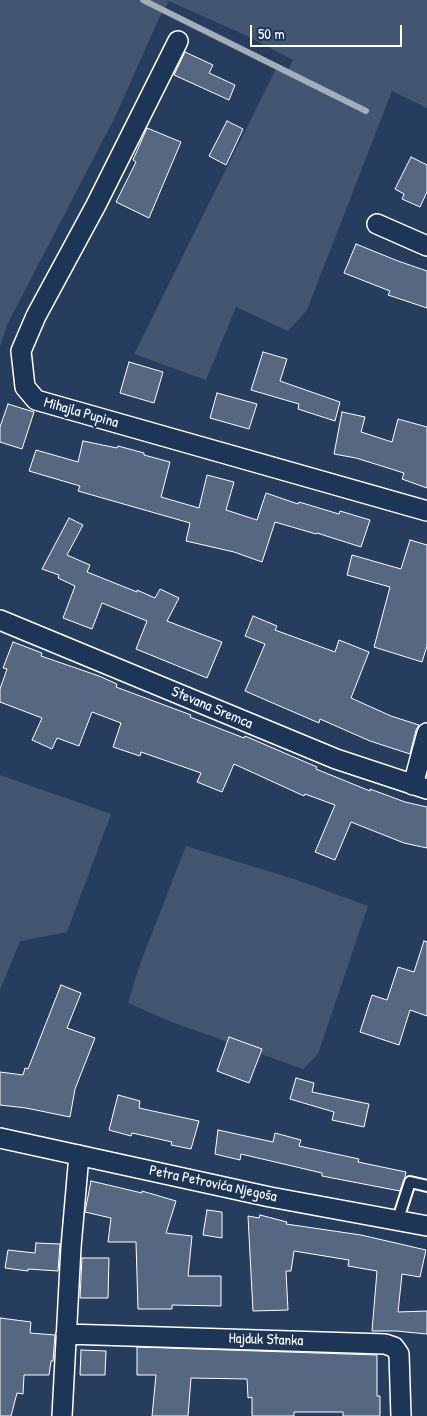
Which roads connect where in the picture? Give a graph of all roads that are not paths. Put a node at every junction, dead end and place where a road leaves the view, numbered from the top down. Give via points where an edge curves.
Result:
1 (178, 40) dead end
2 (377, 224) dead end
3 (427, 246) edge
4 (427, 511) edge
5 (0, 620) edge
6 (427, 733) edge
7 (420, 787) edge
8 (0, 1138) edge
9 (79, 1155) junction
10 (427, 1186) edge
11 (398, 1219) junction
12 (427, 1226) edge
13 (66, 1334) junction
14 (62, 1416) edge
15 (401, 1416) edge

1 - 4 street, Mihajla Pupina via 20,352 25,387 36,400
2 - 3 street
5 - 7 street, Stevana Sremca via 336,759
6 - 7 street
8 - 9 street, Petra Petrovića Njegoša
9 - 11 street, Petra Petrovića Njegoša via 270,1197
9 - 13 street
10 - 11 lane via 410,1182
11 - 12 street, Petra Petrovića Njegoša
13 - 14 street
13 - 15 street, Hajduk Stanka via 384,1344 394,1347 399,1354

